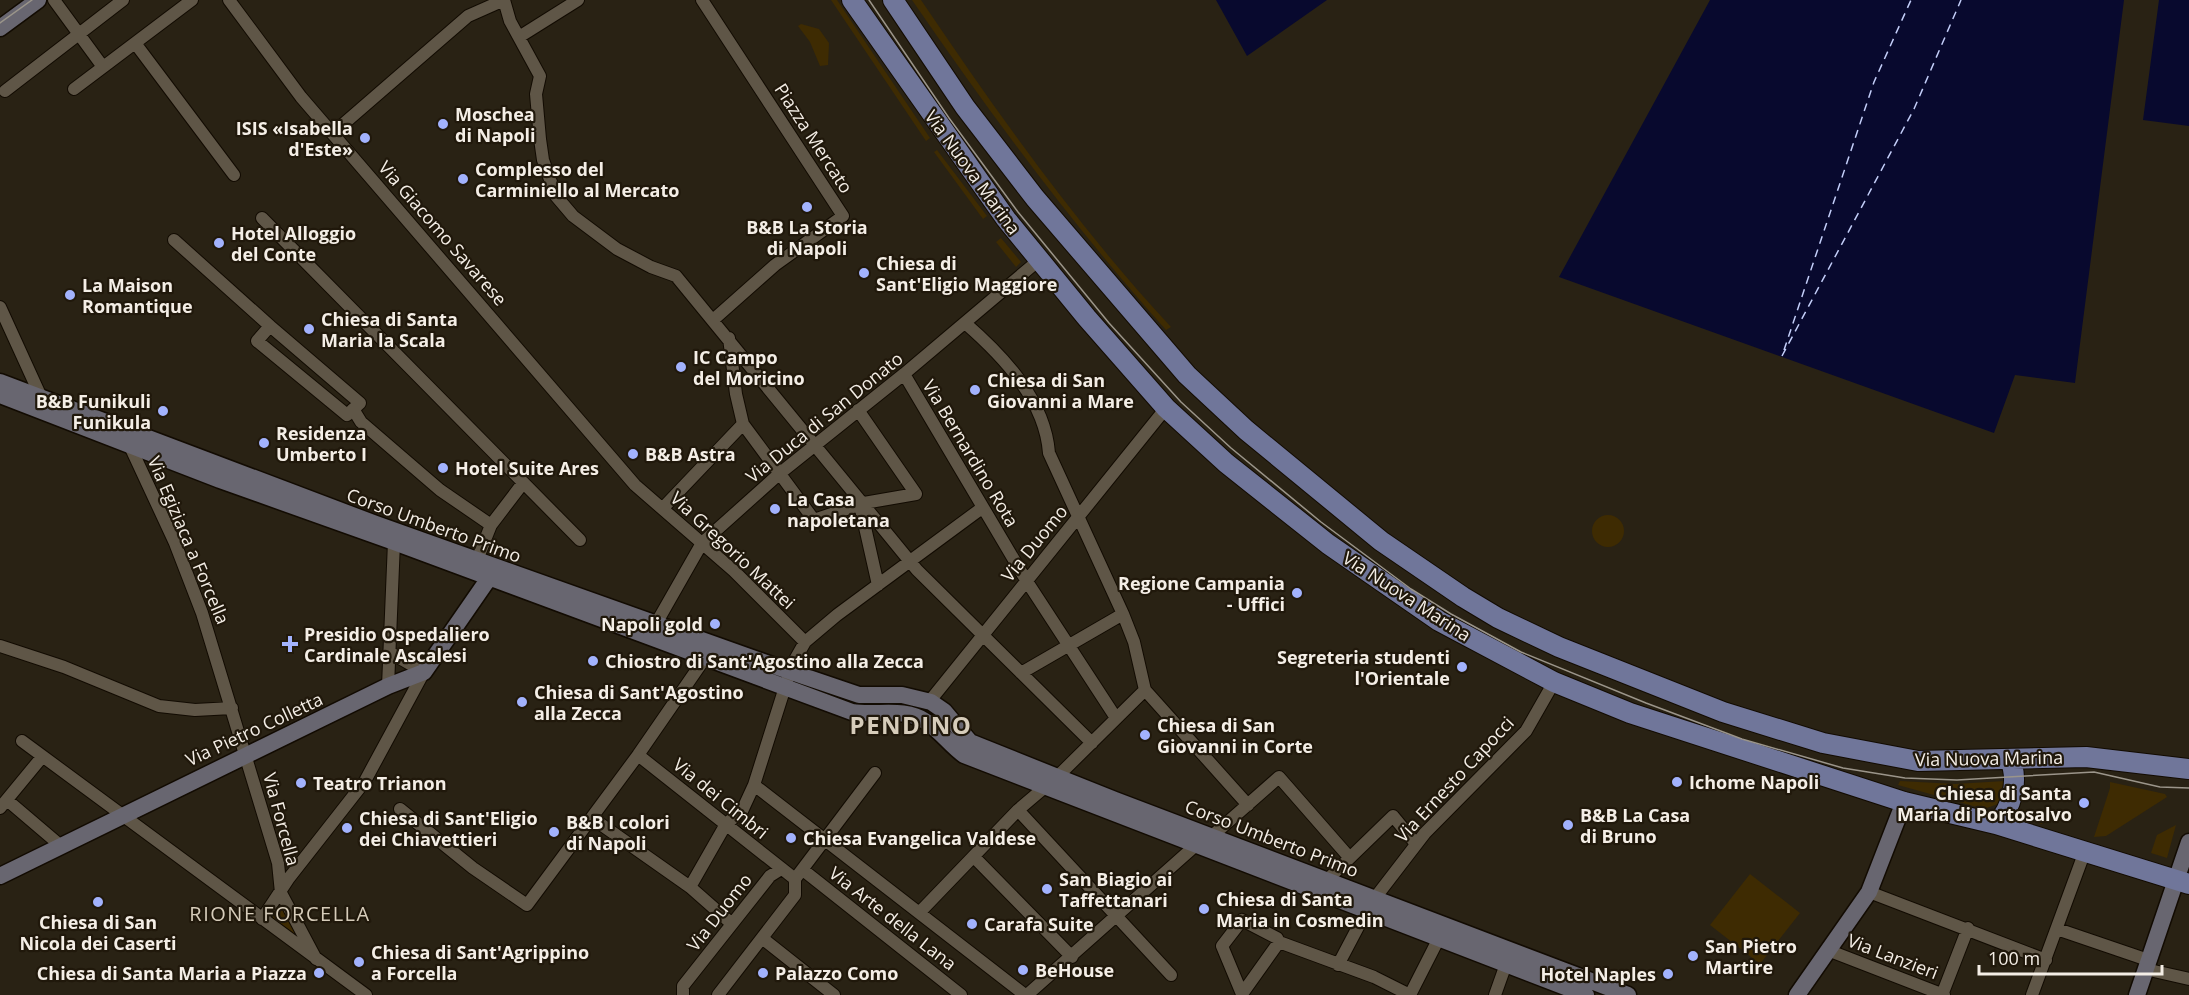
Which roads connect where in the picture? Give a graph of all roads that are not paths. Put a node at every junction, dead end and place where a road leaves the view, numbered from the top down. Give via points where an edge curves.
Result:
1 (38, 0) edge
2 (54, 0) edge
3 (123, 0) edge
4 (191, 0) edge
5 (229, 0) edge
6 (504, 0) edge
7 (578, 0) edge
8 (702, 0) edge
9 (852, 0) edge
10 (893, 0) edge
11 (0, 28) edge
12 (78, 33) junction
13 (519, 37) junction
14 (135, 43) junction
15 (103, 67) junction
16 (74, 89) dead end
17 (5, 91) dead end
18 (333, 133) junction
19 (234, 175) dead end
20 (262, 218) dead end
21 (174, 240) dead end
22 (1039, 260) junction
23 (0, 307) edge
24 (713, 320) junction
25 (965, 323) junction
26 (270, 326) junction
27 (729, 338) junction
28 (904, 374) junction
29 (0, 382) edge
30 (0, 395) edge
31 (41, 397) junction
32 (1166, 408) junction
33 (352, 410) junction
34 (858, 410) junction
35 (743, 424) junction
36 (129, 444) junction
37 (815, 445) junction
38 (779, 474) junction
39 (524, 483) junction
40 (635, 485) joint
41 (862, 504) junction
42 (663, 508) junction
43 (982, 508) junction
44 (1078, 517) junction
45 (491, 525) junction
46 (580, 540) dead end
47 (394, 542) junction
48 (702, 543) junction
49 (477, 560) junction
50 (911, 561) junction
51 (489, 579) junction
52 (1026, 580) junction
53 (876, 587) junction
54 (1123, 614) junction
55 (657, 622) junction
56 (983, 634) junction
57 (806, 642) junction
58 (1068, 644) junction
59 (0, 646) edge
60 (389, 652) junction
61 (705, 658) junction
62 (424, 672) junction
63 (1021, 673) junction
64 (788, 680) junction
65 (1554, 682) junction
66 (388, 686) junction
67 (1145, 690) junction
68 (930, 702) junction
69 (232, 708) junction
70 (1116, 718) junction
71 (22, 741) dead end
72 (1092, 743) junction
73 (967, 748) junction
74 (246, 755) junction
75 (638, 755) junction
76 (42, 757) junction
77 (2010, 760) junction
78 (2189, 769) edge
79 (875, 774) dead end
80 (1051, 782) junction
81 (754, 785) junction
82 (1904, 802) junction
83 (4, 804) edge
84 (1248, 805) junction
85 (400, 808) dead end
86 (1018, 810) junction
87 (122, 815) junction
88 (592, 818) junction
89 (726, 824) junction
90 (1996, 824) junction
91 (1212, 837) junction
92 (826, 840) junction
93 (2189, 842) edge
94 (1416, 844) junction
95 (1196, 845) junction
96 (61, 846) junction
97 (2085, 851) junction
98 (974, 857) junction
99 (1349, 857) junction
100 (781, 869) junction
101 (799, 874) junction
102 (0, 876) edge
103 (1327, 880) junction
104 (2182, 881) edge
105 (690, 887) junction
106 (1869, 892) junction
107 (281, 893) junction
108 (1371, 904) junction
109 (919, 914) junction
110 (1116, 916) junction
111 (262, 919) junction
112 (732, 924) junction
113 (1968, 928) junction
114 (2057, 929) junction
115 (762, 938) junction
116 (1439, 938) junction
117 (1279, 942) junction
118 (1830, 951) junction
119 (1072, 957) junction
120 (316, 959) junction
121 (2046, 960) junction
122 (1506, 964) junction
123 (2147, 964) junction
124 (1338, 965) junction
125 (1172, 975) dead end
126 (2189, 979) edge
127 (1242, 994) edge
128 (366, 995) edge
129 (683, 995) edge
130 (718, 995) edge
131 (834, 995) edge
132 (961, 995) edge
133 (1026, 995) edge
134 (1410, 995) edge
135 (1495, 995) edge
136 (1586, 995) edge
137 (1628, 995) edge
138 (1797, 995) edge
139 (1943, 995) edge
140 (2032, 995) edge
141 (2137, 995) edge

1 - 11 main road
2 - 12 street
3 - 12 street
4 - 14 street
5 - 18 street, Via Giacomo Savarese via 301,97
6 - 13 street
6 - 18 street via 468,16
7 - 13 street
8 - 24 street, Piazza Mercato via 843,216 775,265
9 - 22 main road, Via Nuova Marina
10 - 77 main road, Via Nuova Marina via 965,107 1035,198 1187,375 1297,473 1429,576 1529,634 1764,726 1844,748 1918,761
12 - 15 street
12 - 17 street
13 - 24 street via 540,76 536,94 540,139 556,196 573,216 617,249 676,276
14 - 15 street
14 - 19 street
15 - 16 street
18 - 40 street, Via Giacomo Savarese
20 - 39 street
21 - 26 street
22 - 25 street, Via Duca di San Donato
22 - 32 main road, Via Nuova Marina
23 - 31 street
24 - 27 street
25 - 28 street, Via Duca di San Donato
25 - 44 street via 1013,371 1034,406 1049,453
26 - 33 street via 360,403
26 - 33 street via 257,341 347,415
27 - 35 street
27 - 37 street
28 - 34 street, Via Duca di San Donato
28 - 43 street, Via Bernardino Rota
29 - 31 main road, Corso Umberto Primo
30 - 36 main road, Corso Umberto Primo
31 - 49 main road, Corso Umberto Primo
32 - 44 street, Via Duomo
32 - 65 main road, Via Nuova Marina via 1226,463 1356,564 1439,621
33 - 45 street via 440,490
34 - 37 street, Via Duca di San Donato
34 - 41 street via 916,494
35 - 38 street
35 - 42 street
36 - 47 main road, Corso Umberto Primo
36 - 69 street, Via Egiziaca a Forcella via 175,543
37 - 38 street, Via Duca di San Donato
37 - 41 street
38 - 41 street via 814,519
38 - 48 street, Via Duca di San Donato
39 - 45 street
39 - 46 street
40 - 42 street, Via Gregorio Mattei
41 - 50 street
41 - 53 street
42 - 48 street, Via Gregorio Mattei
43 - 50 street
43 - 52 street, Via Bernardino Rota
44 - 52 street, Via Duomo
44 - 54 street
45 - 49 street
47 - 51 main road, Corso Umberto Primo
47 - 60 street
48 - 55 street, Via Duca di San Donato
48 - 57 street, Via Gregorio Mattei
49 - 55 main road, Corso Umberto Primo
50 - 53 street
50 - 56 street
51 - 61 main road, Corso Umberto Primo
51 - 62 main road
52 - 56 street, Via Duomo
52 - 58 street, Via Bernardino Rota
53 - 57 street
54 - 58 street
54 - 67 street
55 - 64 main road, Corso Umberto Primo
56 - 63 street
56 - 68 street, Via Duomo
57 - 64 street
58 - 63 street
58 - 70 street, Via Bernardino Rota
59 - 69 street via 159,706 195,710
60 - 62 street
60 - 66 street
61 - 64 main road, Corso Umberto Primo
61 - 75 street
62 - 66 main road, Via Pietro Colletta
62 - 107 street via 365,781
63 - 72 street
64 - 68 main road, Corso Umberto Primo via 858,695 902,695
64 - 73 main road, Corso Umberto Primo via 852,712 901,713 923,719
64 - 81 street
65 - 82 main road, Via Nuova Marina via 1630,713
65 - 94 street, Via Ernesto Capocci via 1526,731
66 - 74 main road, Via Pietro Colletta
67 - 70 street
67 - 84 street
68 - 73 main road via 944,711
69 - 74 street, Via Egiziaca a Forcella
70 - 72 street
71 - 76 street
72 - 80 street
73 - 80 main road, Corso Umberto Primo
74 - 87 main road, Via Pietro Colletta
74 - 107 street, Via Forcella via 278,863
75 - 88 street
75 - 89 street, Via dei Cimbri
76 - 83 street
76 - 87 street
77 - 78 main road, Via Nuova Marina via 2102,757
77 - 90 main road via 2013,789
79 - 92 street
80 - 86 street
80 - 91 main road, Corso Umberto Primo
80 - 95 main road, Corso Umberto Primo
81 - 89 street via 742,811
81 - 92 street
82 - 90 main road, Via Nuova Marina
82 - 106 main road
83 - 96 street
84 - 91 street
84 - 99 street via 1279,777
85 - 88 street via 473,868 527,905
86 - 98 street
86 - 110 street
87 - 96 main road, Via Pietro Colletta
87 - 111 street
88 - 105 street
89 - 100 street, Via dei Cimbri
89 - 105 street
90 - 97 main road, Via Nuova Marina
91 - 103 main road, Corso Umberto Primo
92 - 101 street
92 - 109 street
93 - 104 main road
94 - 99 street via 1393,816
94 - 108 street, Via Ernesto Capocci
95 - 108 main road, Corso Umberto Primo
95 - 110 street
96 - 102 main road, Via Pietro Colletta
97 - 104 main road, Via Nuova Marina
97 - 114 street
98 - 109 street
98 - 119 street
99 - 103 street
100 - 101 street
100 - 112 street, Via Duomo via 770,876
101 - 115 street via 795,895
101 - 132 street, Via Arte della Lana
103 - 108 main road, Corso Umberto Primo
104 - 123 main road
105 - 112 street
106 - 113 street
106 - 118 main road
107 - 111 street
107 - 120 street
108 - 116 main road, Corso Umberto Primo
108 - 124 street, Via Ernesto Capocci
108 - 137 main road, Corso Umberto Primo
109 - 133 street
110 - 119 street
110 - 125 street
111 - 120 street
112 - 129 street, Via Duomo via 683,986
113 - 121 street
113 - 139 street
114 - 121 street
114 - 123 street
115 - 130 street
115 - 131 street
116 - 122 main road, Corso Umberto Primo
116 - 134 street
117 - 124 street
117 - 127 street
117 - 127 street via 1242,920 1222,946
118 - 138 main road
118 - 139 street, Via Lanzieri
119 - 133 street
120 - 128 street
121 - 140 street
122 - 135 street
122 - 136 main road, Corso Umberto Primo
123 - 126 street
123 - 141 main road
124 - 134 street

